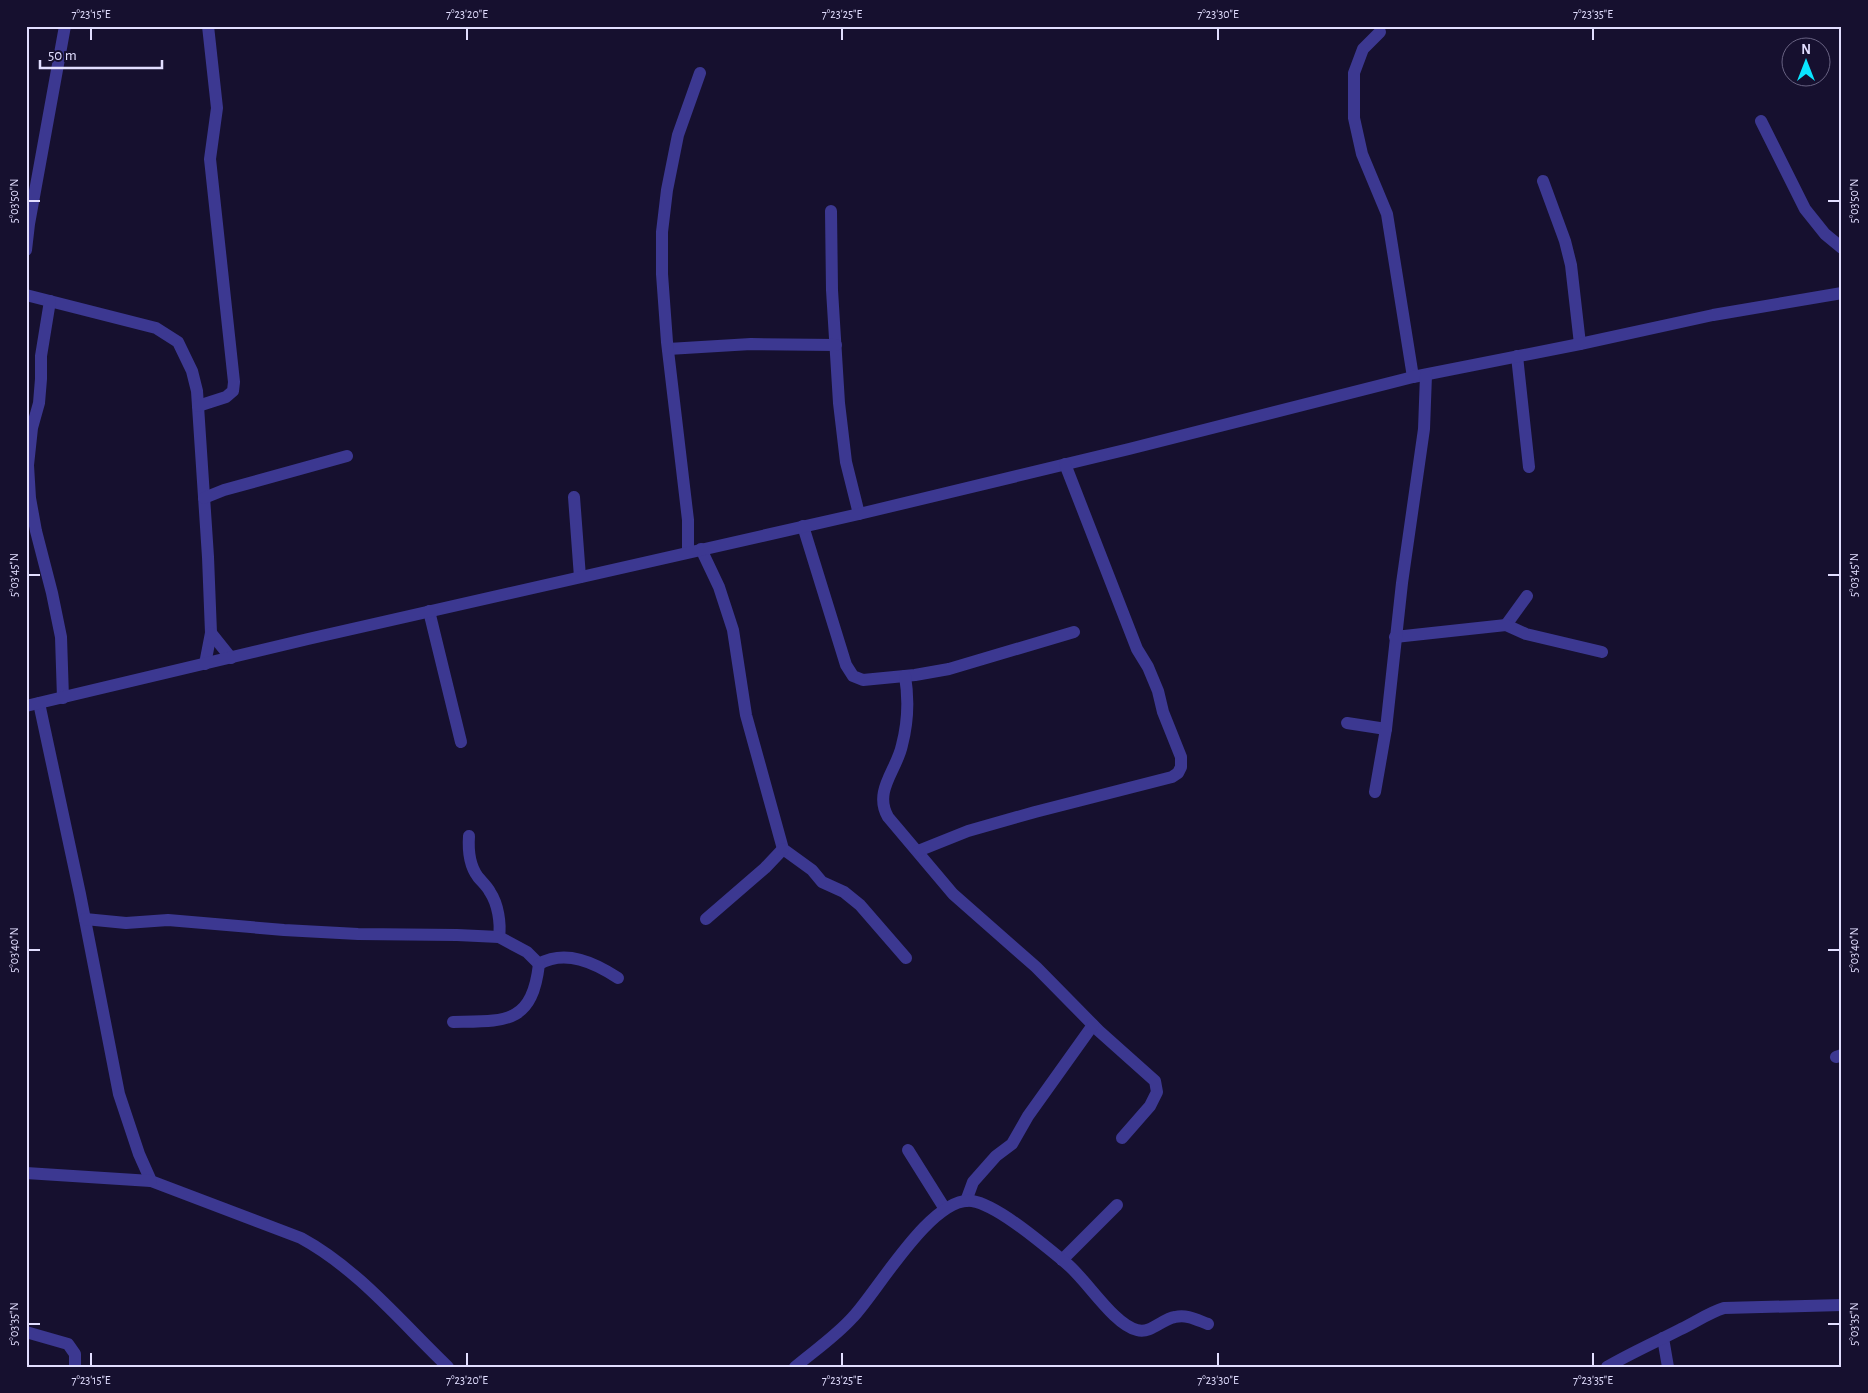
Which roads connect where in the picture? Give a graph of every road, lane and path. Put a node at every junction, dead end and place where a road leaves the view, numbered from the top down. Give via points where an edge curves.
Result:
1 (65, 26) edge
2 (208, 26) edge
3 (1380, 32) dead end
4 (700, 73) dead end
5 (1760, 121) dead end
6 (1543, 181) dead end
7 (831, 211) dead end
8 (1842, 248) edge
9 (26, 250) edge
10 (1842, 293) edge
11 (26, 295) edge
12 (50, 301) junction
13 (1580, 344) junction
14 (836, 345) junction
15 (668, 349) junction
16 (1518, 356) junction
17 (1419, 376) junction
18 (198, 406) junction
19 (347, 456) dead end
20 (1065, 464) junction
21 (1529, 467) dead end
22 (574, 497) dead end
23 (204, 498) junction
24 (859, 514) junction
25 (803, 526) junction
26 (695, 551) junction
27 (580, 577) junction
28 (1528, 596) dead end
29 (429, 612) junction
30 (1506, 625) junction
31 (1074, 632) dead end
32 (210, 633) junction
33 (1395, 637) junction
34 (1602, 652) dead end
35 (230, 658) junction
36 (205, 664) junction
37 (905, 676) junction
38 (63, 698) junction
39 (39, 703) junction
40 (26, 706) edge
41 (1347, 723) dead end
42 (1386, 729) junction
43 (461, 742) dead end
44 (1375, 792) dead end
45 (469, 836) dead end
46 (783, 849) junction
47 (918, 851) junction
48 (85, 919) junction
49 (706, 919) dead end
50 (499, 937) junction
51 (906, 958) dead end
52 (539, 964) junction
53 (618, 978) dead end
54 (453, 1022) dead end
55 (1093, 1025) junction
56 (1122, 1138) dead end
57 (908, 1150) dead end
58 (26, 1173) edge
59 (150, 1181) junction
60 (966, 1201) junction
61 (1117, 1205) dead end
62 (945, 1209) junction
63 (1062, 1260) junction
64 (1842, 1305) edge
65 (1208, 1324) dead end
66 (26, 1332) edge
67 (1663, 1338) junction
68 (75, 1367) edge
69 (448, 1367) edge
70 (795, 1367) edge
71 (1607, 1367) edge
72 (1668, 1367) edge

1 - 9 street
2 - 18 street via 217,108 210,159 234,382 233,391 226,397
3 - 17 street via 1363,48 1354,73 1354,118 1362,154 1387,214
4 - 15 street via 678,135 662,232
5 - 8 street via 1805,209 1825,234
6 - 13 street via 1571,265
7 - 14 street
10 - 13 street via 1713,315
11 - 12 street
12 - 18 street via 156,328 178,342 192,371
12 - 38 street via 41,356 39,402 28,465 36,531 61,637
13 - 16 street
14 - 15 street via 751,344
14 - 24 street via 846,462
15 - 26 street via 688,520
16 - 17 street
16 - 21 street
17 - 20 street
17 - 33 street via 1424,429
18 - 23 street
19 - 23 street
20 - 24 street
20 - 47 street via 1136,649 1158,691 1181,757 1181,766 1172,777 968,831
22 - 27 street
23 - 32 street
24 - 25 street
25 - 26 street
25 - 37 street via 846,665 853,676 863,680
26 - 27 street
26 - 46 street via 719,587 733,630 746,715
27 - 29 street
28 - 30 street
29 - 35 street
29 - 43 street
30 - 33 street
30 - 34 street via 1526,634
31 - 37 street via 949,669
32 - 35 street
32 - 36 street
33 - 42 street
35 - 36 street
36 - 38 street
37 - 47 street via 908,714 902,747 886,782 882,808
38 - 39 street
39 - 40 street
39 - 48 street
41 - 42 street
42 - 44 street
45 - 50 street via 472,863 477,876 491,893 498,912
46 - 49 street
46 - 51 street via 812,870 822,882 844,892 860,905
47 - 55 street via 953,894 1036,967
48 - 50 street via 126,923 168,920 358,934
48 - 59 street via 119,1094
50 - 52 street via 527,952
52 - 53 street via 565,958 583,960
52 - 54 street via 537,982 529,1003 515,1016 498,1021
55 - 56 street via 1156,1082 1157,1092 1150,1106
55 - 60 street via 1028,1116 1012,1144 996,1156 973,1182
57 - 62 street
58 - 59 street
59 - 69 street via 316,1246 366,1286
60 - 62 street
60 - 63 street via 988,1207
61 - 63 street
62 - 70 street via 912,1240 854,1317
63 - 65 street via 1126,1326 1138,1331 1150,1329 1174,1316 1186,1316
64 - 67 street via 1724,1308 1708,1313
66 - 68 street via 68,1344 75,1354
67 - 71 street
67 - 72 street

